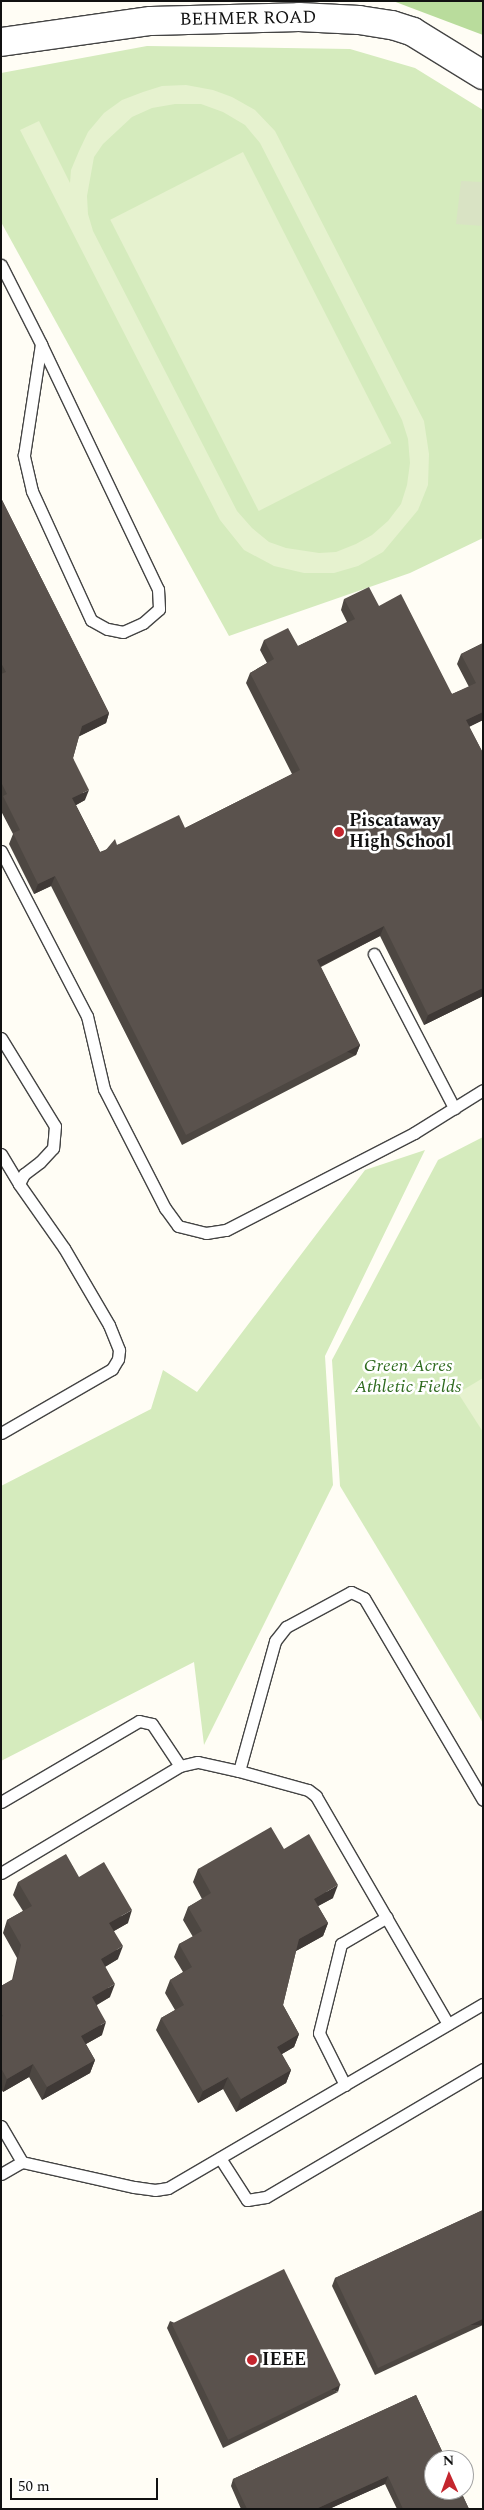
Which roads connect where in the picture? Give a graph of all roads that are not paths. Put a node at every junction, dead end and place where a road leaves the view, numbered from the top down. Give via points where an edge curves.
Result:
1 (1, 42) edge
2 (483, 75) edge
3 (1, 265) edge
4 (41, 344) junction
5 (1, 851) edge
6 (374, 954) dead end
7 (1, 1038) edge
8 (483, 1090) edge
9 (454, 1108) junction
10 (1, 1154) edge
11 (19, 1184) junction
12 (1, 1432) edge
13 (180, 1766) junction
14 (239, 1771) junction
15 (483, 1800) edge
16 (1, 1802) edge
17 (1, 1873) edge
18 (387, 1917) junction
19 (483, 2004) edge
20 (448, 2024) junction
21 (483, 2068) edge
22 (345, 2085) junction
23 (1, 2126) edge
24 (220, 2158) junction
25 (22, 2162) junction
26 (1, 2174) edge

1 - 2 street, BEHMER ROAD via 151,21 299,17 359,20 413,32
3 - 4 lane
4 - 4 lane via 158,589 159,609 143,623 123,632 107,629 91,620 32,491 24,455
5 - 9 lane via 87,1016 104,1089 165,1208 178,1226 206,1233 226,1230 414,1133
6 - 9 lane
7 - 11 lane via 54,1126 53,1148 24,1174
8 - 9 lane
10 - 11 lane
11 - 12 lane via 64,1248 109,1324 119,1350 112,1369
13 - 14 lane via 198,1762
13 - 16 lane via 152,1724 139,1720
13 - 17 lane
14 - 15 lane via 275,1641 286,1628 352,1592 364,1598
14 - 18 lane via 302,1788 316,1796
18 - 20 lane
18 - 22 lane via 342,1944 318,2033
19 - 20 lane
20 - 22 lane
21 - 24 lane via 266,2197 247,2200
22 - 24 lane
23 - 25 lane
24 - 25 lane via 168,2188 154,2190
25 - 26 lane

